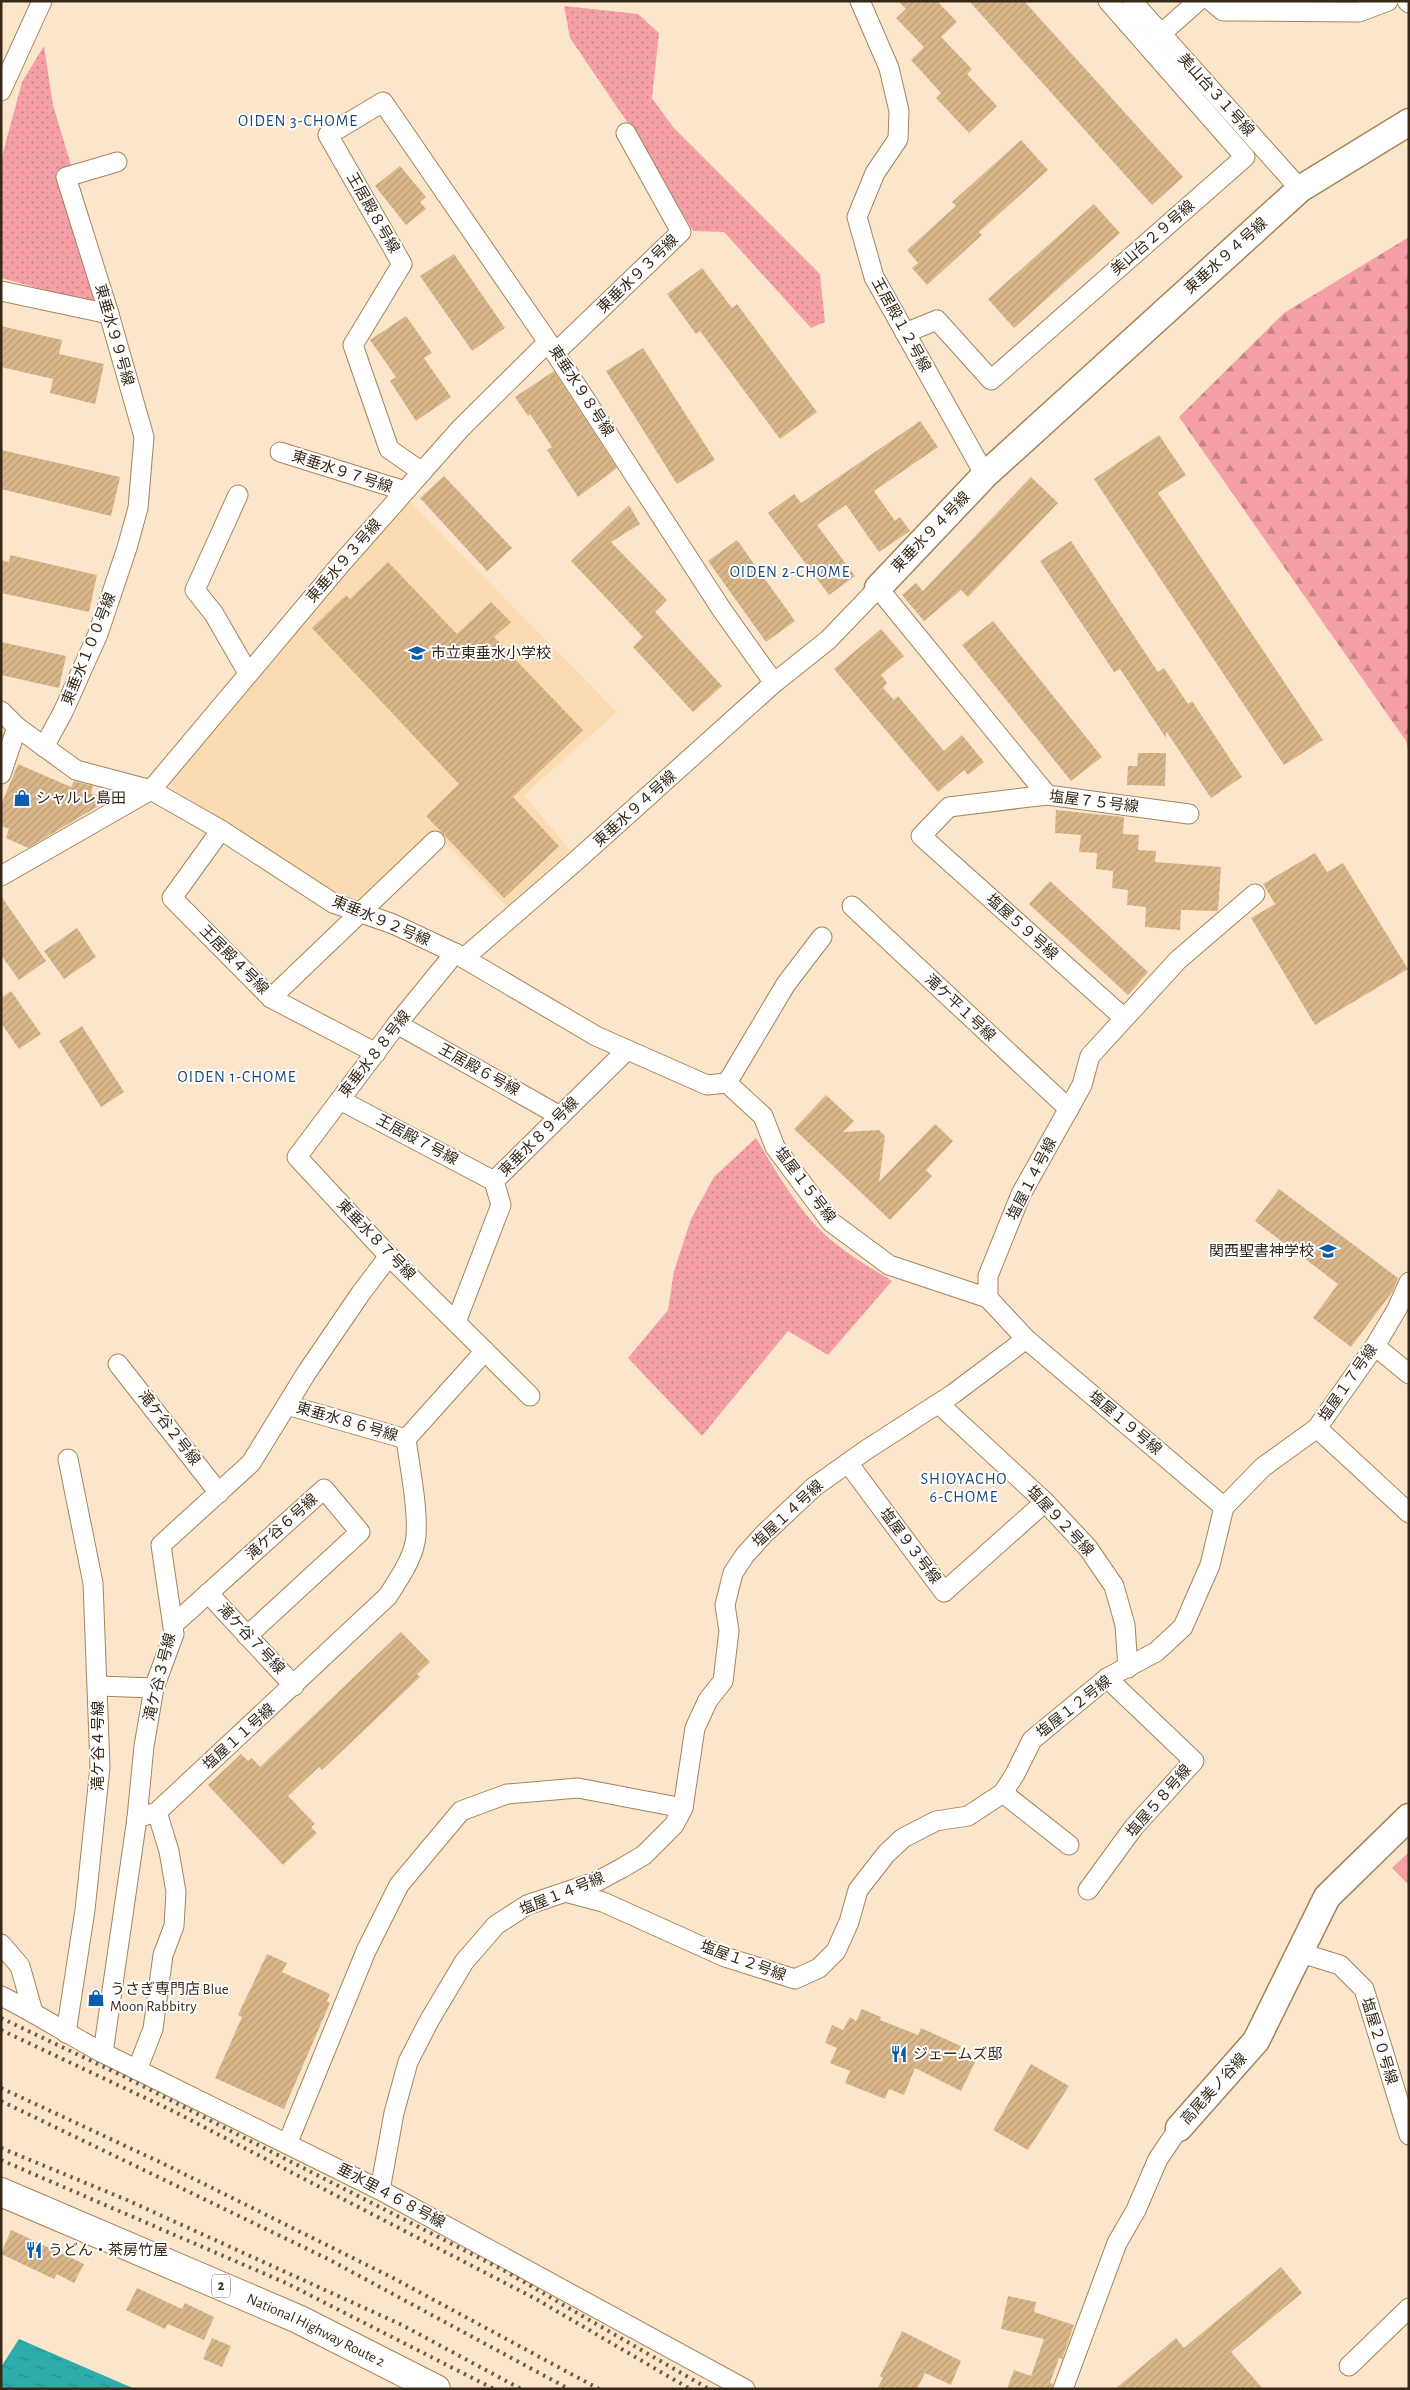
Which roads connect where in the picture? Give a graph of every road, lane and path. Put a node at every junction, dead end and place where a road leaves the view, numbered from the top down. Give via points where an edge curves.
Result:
1 (42, 1) edge
2 (860, 1) edge
3 (1108, 1) edge
4 (1132, 1) edge
5 (1198, 1) edge
6 (1211, 1) edge
7 (1388, 1) edge
8 (1162, 34) junction
9 (1, 91) edge
10 (383, 102) joint
11 (1409, 122) edge
12 (626, 133) dead end
13 (117, 162) dead end
14 (1300, 189) junction
15 (1, 291) edge
16 (109, 314) junction
17 (905, 333) junction
18 (551, 347) junction
19 (280, 452) dead end
20 (422, 472) junction
21 (986, 475) junction
22 (404, 491) junction
23 (238, 495) dead end
24 (127, 548) joint
25 (878, 588) junction
26 (248, 673) junction
27 (774, 683) junction
28 (1, 711) edge
29 (17, 727) junction
30 (44, 747) junction
31 (1, 774) edge
32 (151, 790) junction
33 (1047, 795) junction
34 (1189, 814) dead end
35 (221, 830) junction
36 (921, 836) joint
37 (434, 841) dead end
38 (1, 876) edge
39 (1255, 894) dead end
40 (852, 906) dead end
41 (361, 912) junction
42 (822, 937) dead end
43 (460, 956) junction
44 (272, 998) junction
45 (1124, 1018) junction
46 (397, 1024) junction
47 (626, 1051) junction
48 (376, 1053) junction
49 (727, 1083) junction
50 (340, 1100) junction
51 (1069, 1109) junction
52 (560, 1116) junction
53 (297, 1157) joint
54 (494, 1181) junction
55 (389, 1256) junction
56 (1409, 1282) edge
57 (988, 1298) junction
58 (456, 1322) junction
59 (1026, 1339) junction
60 (1375, 1346) junction
61 (485, 1351) junction
62 (118, 1364) dead end
63 (1409, 1374) edge
64 (530, 1396) dead end
65 (939, 1404) junction
66 (287, 1405) junction
67 (1317, 1428) junction
68 (406, 1439) junction
69 (68, 1459) dead end
70 (848, 1463) junction
71 (219, 1493) junction
72 (1045, 1502) junction
73 (1224, 1507) junction
74 (1409, 1513) edge
75 (208, 1593) junction
76 (173, 1624) junction
77 (247, 1636) junction
78 (1128, 1668) junction
79 (1107, 1678) junction
80 (98, 1686) junction
81 (294, 1686) junction
82 (154, 1688) junction
83 (1003, 1793) junction
84 (683, 1808) junction
85 (157, 1812) junction
86 (1409, 1817) edge
87 (137, 1818) junction
88 (1069, 1845) dead end
89 (1088, 1890) dead end
90 (569, 1893) junction
91 (1, 1944) edge
92 (1302, 1953) junction
93 (1, 1996) edge
94 (33, 2012) junction
95 (66, 2034) junction
96 (103, 2053) junction
97 (137, 2070) junction
98 (1179, 2128) joint
99 (1409, 2135) edge
100 (288, 2142) junction
101 (380, 2190) junction
102 (1, 2192) edge
103 (1406, 2317) edge
104 (1350, 2366) dead end
105 (436, 2389) edge
106 (745, 2389) edge
107 (1063, 2389) edge

1 - 9 street
2 - 17 street, 王居殿１２号線 via 889,68 899,111 898,139 875,173 857,217 874,278
3 - 17 street, 美山台２９号線 via 1246,157 991,380 937,320
4 - 8 street, 美山台３１号線
5 - 8 street
6 - 7 street via 1223,11 1349,12 1359,12
8 - 14 street, 美山台３１号線
10 - 18 street, 東垂水９８号線
10 - 20 street, 王居殿８号線 via 328,134 402,264 353,345 389,449
11 - 14 street, 東垂水９４号線
12 - 18 street, 東垂水９３号線 via 682,232
13 - 16 street, 東垂水９９号線 via 66,177
14 - 21 street, 東垂水９４号線
15 - 16 street
16 - 24 street, 東垂水９９号線 via 144,437 138,508
17 - 21 street, 王居殿１２号線
18 - 20 street, 東垂水９３号線 via 461,428
18 - 27 street, 東垂水９８号線 via 722,610
19 - 22 street, 東垂水９７号線
20 - 22 street, 東垂水９３号線
21 - 25 street, 東垂水９４号線
22 - 26 street, 東垂水９３号線
23 - 26 street via 195,590 214,614
24 - 30 street, 東垂水１００号線 via 98,634
25 - 27 street, 東垂水９４号線 via 828,640
25 - 33 street
26 - 32 street, 東垂水９３号線
27 - 43 street, 東垂水９４号線 via 577,860
28 - 29 street, 東垂水９２号線
29 - 30 street, 東垂水９２号線
29 - 31 street
30 - 32 street, 東垂水９２号線 via 76,770
32 - 35 street, 東垂水９２号線
32 - 38 street
33 - 34 street, 塩屋７５号線
33 - 36 street, 塩屋７５号線 via 949,807
35 - 41 street, 東垂水９２号線 via 333,903
35 - 44 street, 王居殿４号線 via 172,898
36 - 45 street, 塩屋５９号線
37 - 41 street
39 - 45 street, 塩屋１４号線 via 1178,960
40 - 51 street, 滝ケ平１号線
41 - 43 street, 東垂水９２号線
41 - 44 street
42 - 49 street via 786,984
43 - 46 street, 東垂水８８号線
43 - 47 street, 東垂水９２号線 via 541,1006
44 - 48 street, 王居殿４号線
45 - 51 street, 塩屋１４号線 via 1090,1056 1082,1084
46 - 48 street, 東垂水８８号線
46 - 52 street, 王居殿６号線
47 - 49 street, 東垂水９２号線 via 707,1085
47 - 52 street, 東垂水８９号線
48 - 50 street, 東垂水８８号線
49 - 57 street, 塩屋１５号線 via 763,1116 775,1147 831,1222 889,1265
50 - 53 street, 東垂水８８号線
50 - 54 street, 王居殿７号線
51 - 57 street, 塩屋１４号線 via 1022,1194 988,1276
52 - 54 street, 東垂水８９号線
53 - 55 street, 東垂水８７号線
54 - 58 street, 東垂水８９号線 via 501,1205
55 - 58 street, 東垂水８７号線
55 - 66 street, 滝ケ谷３号線
56 - 60 street, 塩屋１７号線
57 - 59 street
58 - 61 street, 東垂水８７号線
59 - 65 street, 塩屋１４号線
59 - 73 street, 塩屋１９号線
60 - 63 street
60 - 67 street, 塩屋１７号線
61 - 64 street, 東垂水８７号線
61 - 68 street
62 - 71 street, 滝ケ谷２号線
65 - 70 street, 塩屋１４号線
65 - 72 street, 塩屋９２号線
66 - 68 street, 東垂水８６号線
66 - 71 street, 滝ケ谷３号線 via 251,1463
67 - 73 street, 塩屋１７号線 via 1264,1467
67 - 74 street
68 - 81 street, 塩屋１１号線 via 416,1537 405,1568 388,1596
69 - 80 street, 滝ケ谷４号線 via 93,1583
70 - 72 street, 塩屋９３号線 via 944,1592
70 - 84 street, 塩屋１４号線 via 814,1487 764,1534 733,1574 725,1604 729,1631 723,1681 708,1700 695,1728
71 - 76 street, 滝ケ谷３号線 via 161,1545
72 - 78 street, 塩屋９２号線 via 1088,1548 1114,1586 1125,1625
73 - 78 street, 塩屋１２号線 via 1210,1566 1183,1627 1156,1652
75 - 76 street, 滝ケ谷６号線
75 - 77 street, 滝ケ谷７号線
75 - 77 street, 滝ケ谷６号線 via 324,1489 360,1532
76 - 82 street, 滝ケ谷３号線 via 174,1634
77 - 81 street, 滝ケ谷７号線
78 - 79 street, 塩屋１２号線
79 - 83 street, 塩屋１２号線 via 1032,1740
79 - 89 street, 塩屋５８号線 via 1194,1761 1134,1827
80 - 82 street
80 - 95 street, 滝ケ谷４号線 via 100,1767 94,1841
81 - 85 street, 塩屋１１号線
82 - 87 street, 滝ケ谷３号線
83 - 88 street
83 - 90 street, 塩屋１２号線 via 968,1816 936,1822 904,1838 886,1854 858,1890 836,1951 819,1968 795,1979 724,1958 603,1902
84 - 90 street, 塩屋１４号線 via 674,1825 644,1855
84 - 100 street via 578,1788 507,1794 461,1811 399,1885 366,1951
85 - 87 street, 塩屋１１号線
85 - 97 street via 169,1851 176,1892 174,1926 162,1955 153,2029
86 - 92 street, 高尾美ノ谷線 via 1327,1897
87 - 96 street
90 - 101 street, 塩屋１４号線 via 528,1905 496,1925 464,1962 408,2062 394,2113
91 - 94 street via 20,1966
92 - 98 street, 高尾美ノ谷線 via 1256,2041
92 - 99 street, 塩屋２０号線 via 1340,1965 1364,1989
93 - 94 street, 垂水里４６８号線
94 - 95 street, 垂水里４６８号線
95 - 96 street, 垂水里４６８号線
96 - 97 street, 垂水里４６８号線
97 - 100 street, 垂水里４６８号線
98 - 107 street, 高尾美ノ谷線 via 1158,2159 1136,2210 1117,2243
100 - 101 street, 垂水里４６８号線
101 - 106 street, 垂水里４６８号線
102 - 105 highway, National Highway Route 2 / 2 via 298,2319
103 - 104 street

